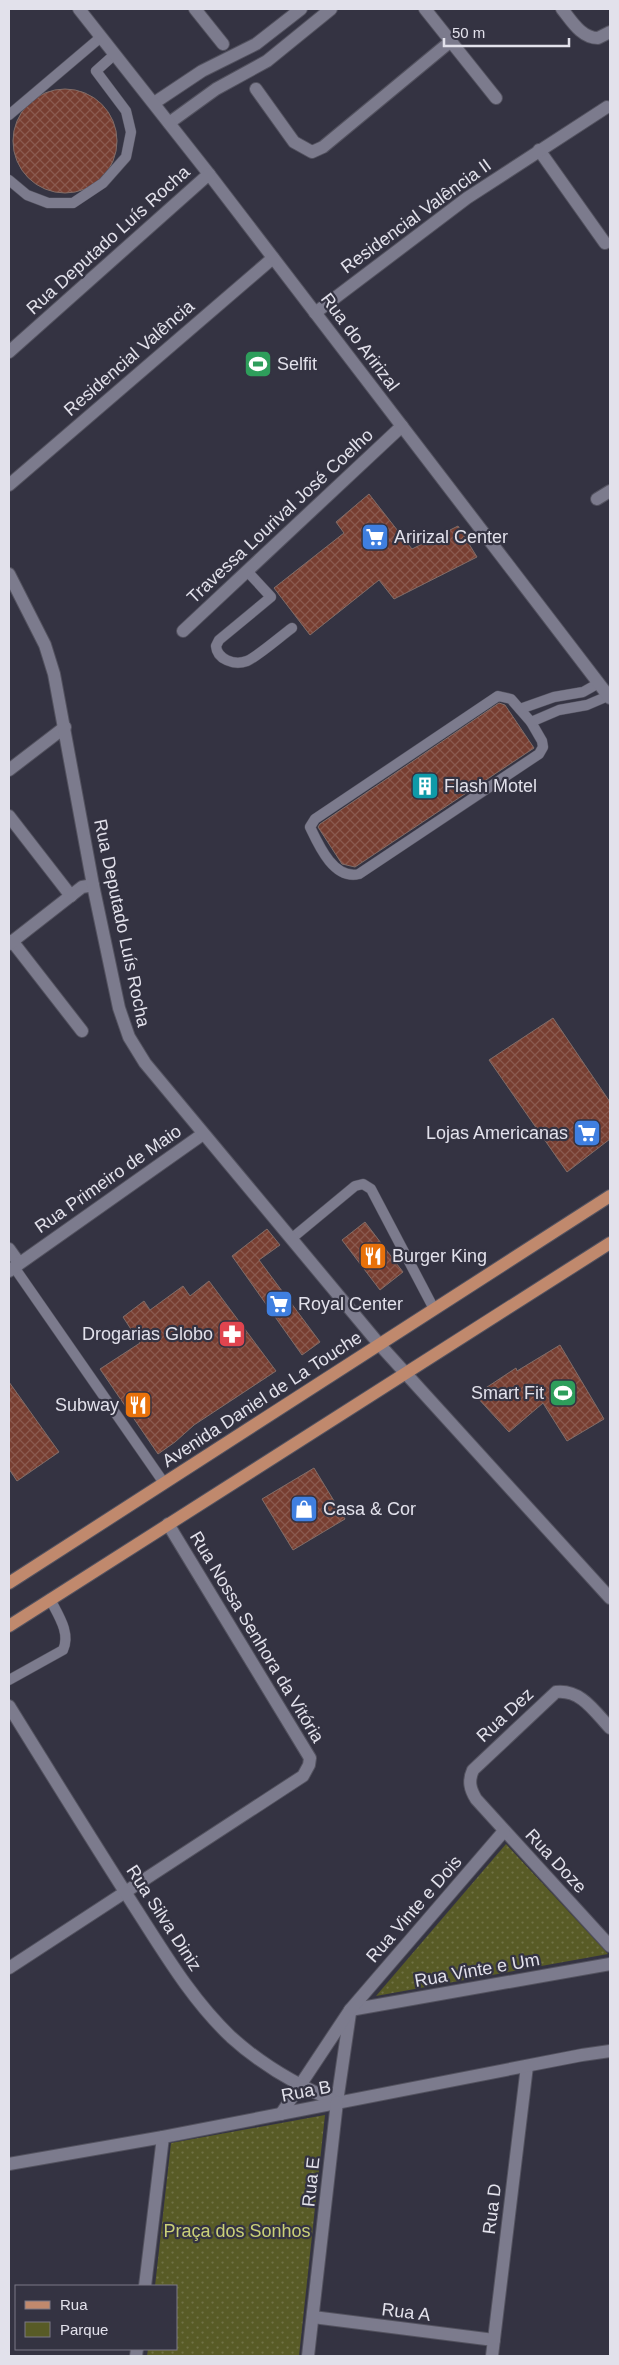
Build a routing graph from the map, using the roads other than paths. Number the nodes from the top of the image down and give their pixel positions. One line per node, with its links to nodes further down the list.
1 (79, 9): 8 (street, Rua do Aririzal)
2 (195, 9): 10 (street)
3 (301, 9): 14 (street)
4 (332, 9): 17 (street)
5 (425, 9): 9 (street)
6 (562, 9): 7 (street)
7 (610, 32)
8 (101, 37): 11 (street, Rua do Aririzal); 16 (lane)
9 (451, 41): 12 (street); 13 (street)
10 (223, 44)
11 (115, 54): 14 (street, Rua do Aririzal); 20 (lane)
12 (256, 89)
13 (496, 98)
14 (154, 103): 17 (street, Rua do Aririzal)
15 (607, 107): 18 (street, Residencial Valência II)
16 (9, 115)
17 (169, 123): 19 (street, Rua do Aririzal)
18 (539, 150): 21 (street); 23 (street, Residencial Valência II)
19 (209, 174): 22 (street, Rua do Aririzal); 24 (street, Rua Deputado Luís Rocha)
20 (9, 180)
21 (605, 243)
22 (273, 258): 23 (street, Rua do Aririzal); 26 (street, Residencial Valência)
23 (315, 313): 25 (street, Rua do Aririzal)
24 (9, 352)
25 (402, 426): 29 (street, Travessa Lourival José Coelho); 33 (street, Rua do Aririzal)
26 (9, 485)
27 (610, 491): 28 (street)
28 (597, 500)
29 (247, 571): 31 (lane); 32 (street, Travessa Lourival José Coelho)
30 (9, 574): 37 (street, Rua Deputado Luís Rocha)
31 (292, 628)
32 (183, 631)
33 (599, 683): 34 (street, Rua do Aririzal); 35 (lane)
34 (609, 697): 36 (lane)
35 (520, 709): 36 (lane); 36 (lane)
36 (531, 722)
37 (64, 726): 38 (street); 40 (street, Rua Deputado Luís Rocha)
38 (9, 770)
39 (9, 816): 41 (street)
40 (93, 885): 41 (street); 44 (street, Rua Deputado Luís Rocha)
41 (71, 896): 42 (street)
42 (10, 943): 43 (street)
43 (82, 1030)
44 (203, 1134): 46 (street, Rua Deputado Luís Rocha); 49 (street, Rua Primeiro de Maio)
45 (610, 1196): 50 (main road, Avenida Daniel de La Touche)
46 (291, 1239): 50 (lane); 51 (street, Rua Deputado Luís Rocha)
47 (610, 1243): 52 (main road)
48 (9, 1249): 49 (street)
49 (14, 1267): 53 (lane)
50 (434, 1309): 51 (main road, Avenida Daniel de La Touche)
51 (379, 1344): 52 (street, Rua Deputado Luís Rocha); 53 (main road, Avenida Daniel de La Touche)
52 (405, 1372): 54 (main road); 56 (street, Rua Deputado Luís Rocha)
53 (164, 1483): 55 (main road, Avenida Daniel de La Touche)
54 (168, 1524): 57 (main road); 64 (street, Rua Nossa Senhora da Vitória)
55 (9, 1583)
56 (610, 1598)
57 (50, 1599): 58 (main road); 59 (lane)
58 (9, 1626)
59 (9, 1680)
60 (9, 1706): 64 (street, Rua Silva Diniz)
61 (610, 1728): 62 (street, Rua Dez)
62 (476, 1799): 63 (street, Rua Doze)
63 (504, 1830): 65 (street, Rua Doze); 68 (street, Rua Vinte e Dois)
64 (125, 1891): 67 (street, Rua Nossa Senhora da Vitória); 71 (street, Rua Silva Diniz)
65 (610, 1946)
66 (610, 1964): 68 (street, Rua Vinte e Um)
67 (9, 1968)
68 (350, 2010): 71 (street, Rua Vinte e Dois); 72 (street)
69 (610, 2051): 70 (street, Rua B)
70 (527, 2066): 72 (street, Rua B); 78 (street, Rua D)
71 (298, 2085): 72 (street, Rua Silva Diniz); 73 (street, Rua Vinte e Dois)
72 (337, 2102): 73 (street, Rua B); 77 (street, Rua E)
73 (281, 2114): 74 (street, Rua B)
74 (163, 2137): 75 (street, Rua B); 76 (street)
75 (9, 2164)
76 (145, 2285)
77 (313, 2318): 78 (street, Rua A); 79 (street, Rua E)
78 (494, 2340): 80 (street, Rua D)
79 (308, 2356)
80 (492, 2356)

